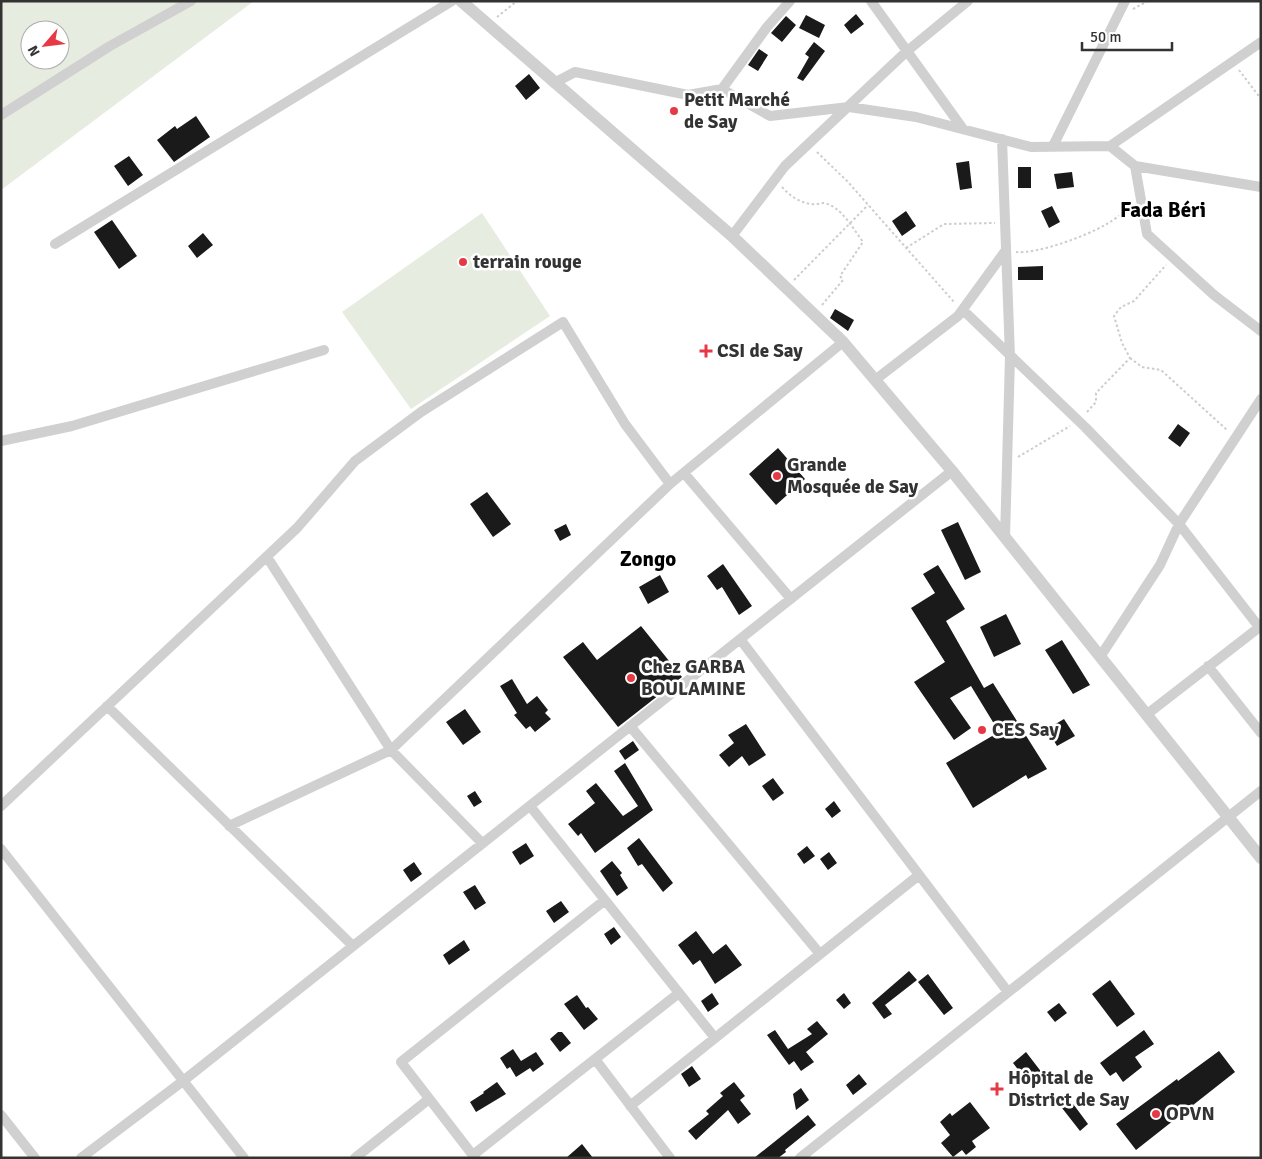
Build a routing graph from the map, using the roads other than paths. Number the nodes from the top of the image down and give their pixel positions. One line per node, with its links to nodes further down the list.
1 (190, 1): 13 (street)
2 (452, 1): 21 (street)
3 (461, 1): 10 (street)
4 (790, 1): 11 (street)
5 (872, 1): 9 (street)
6 (968, 1): 9 (street)
7 (1125, 1): 16 (street)
8 (1261, 42): 17 (street)
9 (906, 52): 12 (street); 14 (street)
10 (554, 83): 11 (street); 20 (street)
11 (722, 89): 12 (street)
12 (849, 107): 14 (street); 20 (street)
13 (1, 115)
14 (963, 129): 15 (street)
15 (1002, 139): 16 (street); 22 (street)
16 (1053, 146): 17 (street)
17 (1110, 146): 18 (street)
18 (1135, 166): 19 (street); 24 (street)
19 (1261, 186)
20 (732, 236): 25 (street)
21 (55, 244)
22 (1006, 250): 23 (street); 27 (street)
23 (963, 310): 27 (street); 28 (street)
24 (1261, 330)
25 (843, 342): 28 (street); 32 (street)
26 (324, 350): 30 (street)
27 (1010, 357): 34 (street); 35 (street)
28 (875, 380): 31 (street)
29 (1261, 400): 34 (street)
30 (1, 441)
31 (952, 471): 35 (street); 37 (street)
32 (684, 473): 33 (street); 37 (street)
33 (670, 484): 36 (street); 46 (street)
34 (1179, 524): 38 (street); 40 (street)
35 (1005, 538): 40 (street)
36 (267, 557): 42 (street); 46 (street)
37 (791, 599): 39 (street)
38 (1260, 627): 41 (street)
39 (740, 639): 44 (street); 55 (street)
40 (1100, 657): 43 (street)
41 (1208, 666): 43 (street); 45 (street)
42 (107, 706): 48 (street); 51 (street)
43 (1146, 715): 50 (street)
44 (630, 726): 49 (street); 58 (street)
45 (1261, 733)
46 (391, 750): 51 (street); 52 (street)
47 (1261, 791): 50 (street)
48 (1, 806)
49 (530, 806): 52 (street); 56 (street)
50 (1228, 817): 54 (street); 59 (street)
51 (229, 826): 57 (street)
52 (482, 843): 57 (street)
53 (1, 849): 63 (street)
54 (1261, 858)
55 (919, 875): 58 (street); 59 (street)
56 (605, 900): 60 (street); 64 (street)
57 (353, 946): 63 (street)
58 (820, 954): 61 (street)
59 (1008, 992): 73 (street)
60 (679, 993): 61 (street); 62 (street)
61 (715, 1038): 65 (street)
62 (595, 1059): 65 (street); 67 (street)
63 (184, 1081): 69 (street); 70 (street)
64 (429, 1099): 67 (street); 71 (street)
65 (630, 1106): 72 (street)
66 (1, 1115): 68 (street)
67 (474, 1156)
68 (35, 1158)
69 (82, 1158)
70 (244, 1158)
71 (355, 1158)
72 (670, 1158)
73 (800, 1158)

